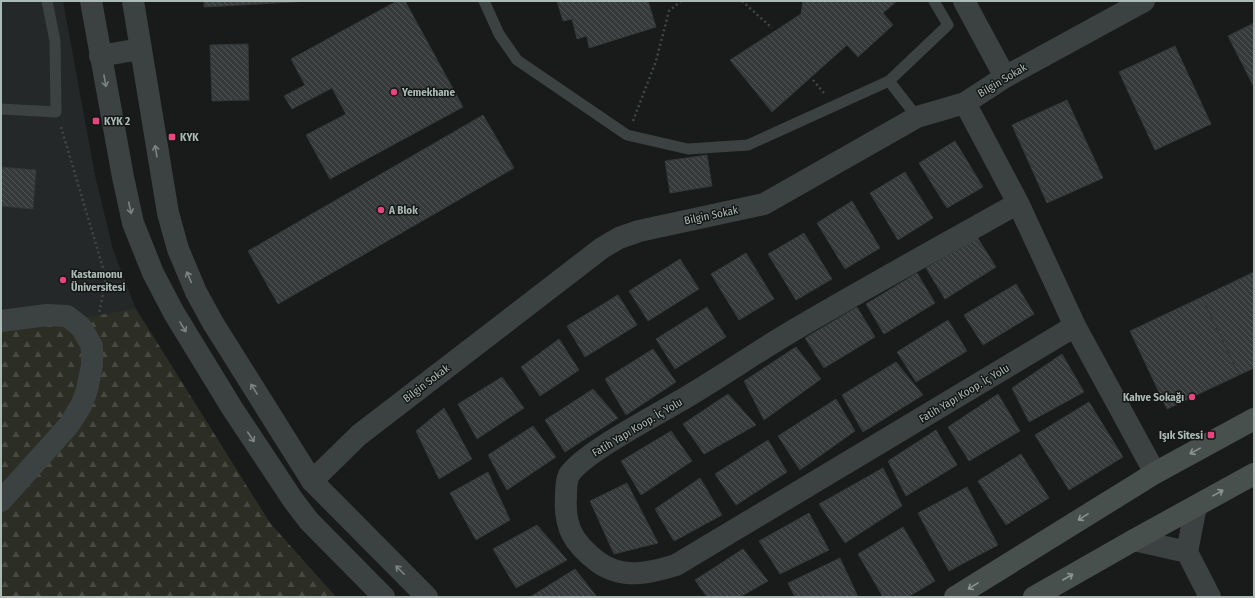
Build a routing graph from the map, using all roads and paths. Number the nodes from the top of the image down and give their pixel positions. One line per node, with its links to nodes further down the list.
1 (47, 1): 18 (lane)
2 (91, 1): 13 (street)
3 (133, 1): 12 (street)
4 (144, 1): 12 (lane)
5 (484, 1): 20 (lane)
6 (681, 1): 20 (path)
7 (742, 1): 11 (path)
8 (934, 1): 15 (lane)
9 (964, 1): 14 (street)
10 (1144, 1): 14 (street, Bilgin Sokak)
11 (772, 28)
12 (140, 49): 13 (street); 28 (street, one-way to 12)
13 (100, 56): 33 (street, one-way to 33)
14 (1005, 77): 16 (street, Bilgin Sokak)
15 (889, 81): 19 (lane); 20 (lane)
16 (965, 103): 19 (street, Bilgin Sokak); 21 (street)
17 (1, 109): 18 (lane)
18 (56, 112): 24 (path)
19 (917, 118): 28 (street, Bilgin Sokak)
20 (627, 136)
21 (1018, 203): 23 (street); 23 (street, Fatih Yapı Koop. İç Yolu)
22 (1, 321): 24 (street)
23 (1075, 326): 26 (street)
24 (92, 346): 29 (street)
25 (1254, 419): 26 (main road, one-way to 26)
26 (1155, 473): 35 (main road, one-way to 35)
27 (1254, 474): 30 (main road, one-way to 27)
28 (312, 481): 34 (street, one-way to 28)
29 (1, 501)
30 (1196, 506): 31 (main road); 32 (street)
31 (1134, 540): 32 (street); 36 (main road, one-way to 31)
32 (1187, 552): 37 (street)
33 (384, 597)
34 (427, 597)
35 (954, 597)
36 (1034, 597)
37 (1210, 597)

